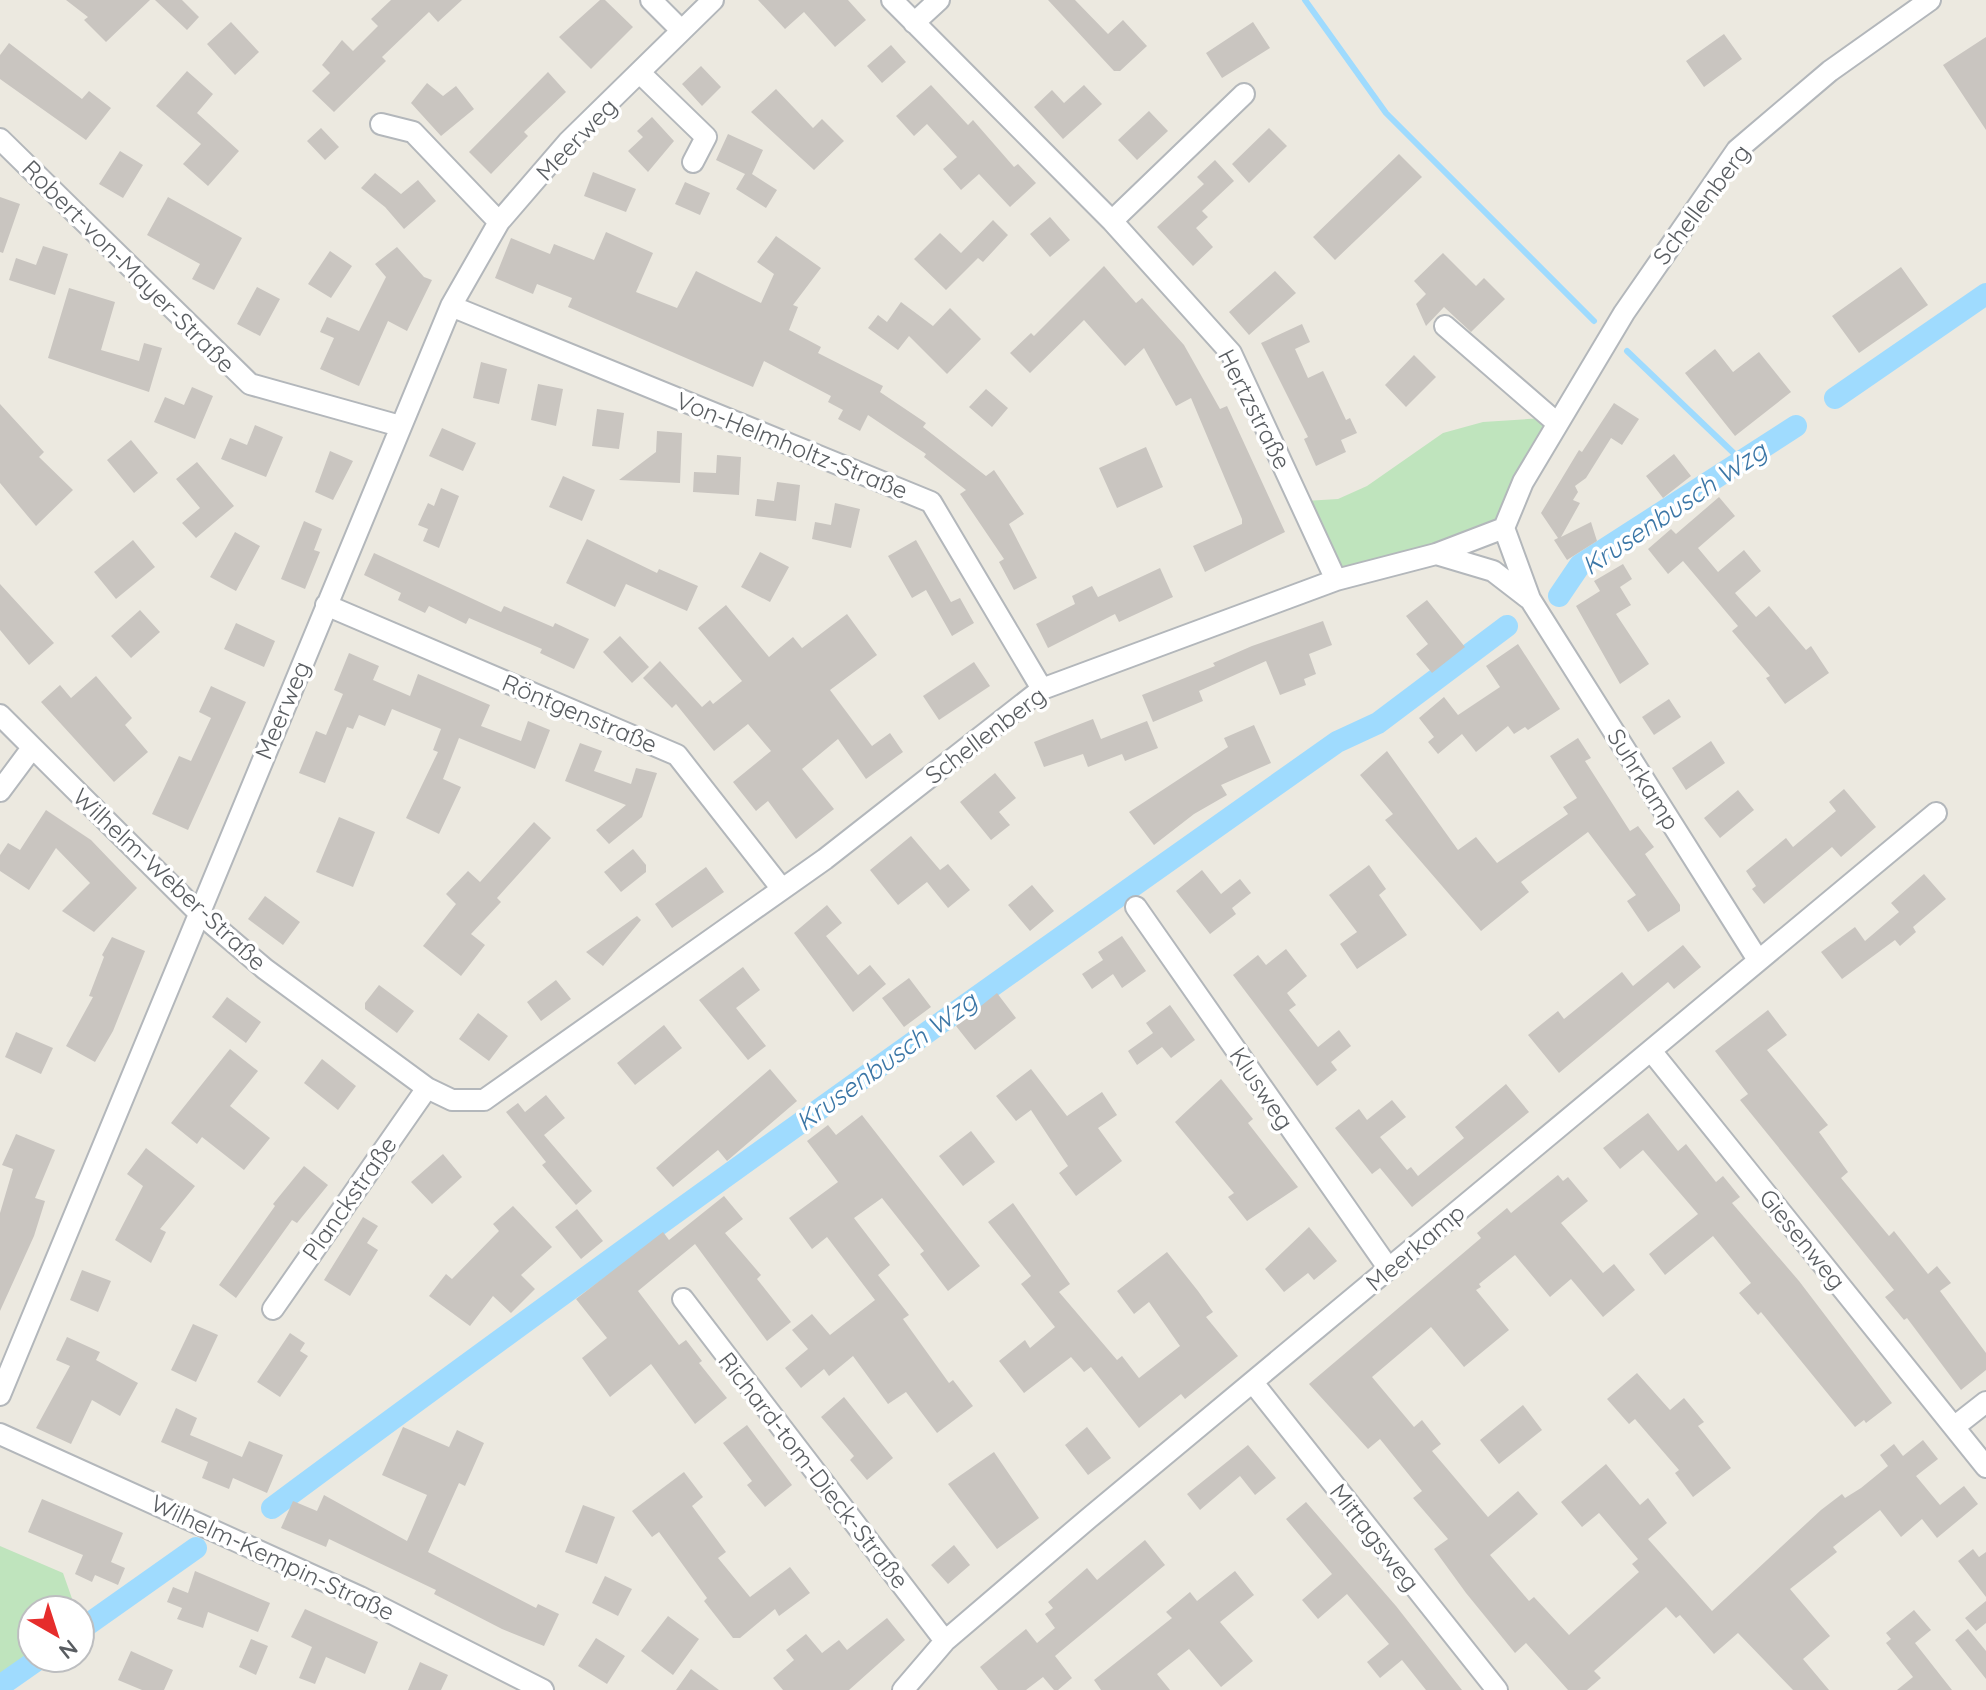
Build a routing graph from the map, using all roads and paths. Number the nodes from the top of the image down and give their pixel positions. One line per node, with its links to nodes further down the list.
1 (651, 0): 7 (street)
2 (713, 0): 7 (street, Meerweg)
3 (892, 0): 6 (street, Hertzstraße)
4 (939, 0): 6 (street)
5 (1930, 0): 17 (street, Schellenberg)
6 (914, 23): 13 (street, Hertzstraße)
7 (681, 30): 8 (street, Meerweg)
8 (640, 73): 12 (street); 14 (street, Meerweg)
9 (1244, 94): 13 (street)
10 (381, 124): 14 (street)
11 (0, 139): 18 (street, Robert-von-Mayer-Straße)
12 (693, 162)
13 (1112, 221): 21 (street, Hertzstraße)
14 (499, 222): 15 (street, Meerweg)
15 (451, 306): 18 (street, Meerweg); 24 (street, Von-Helmholtz-Straße)
16 (1445, 326): 17 (street)
17 (1557, 423): 19 (street, Schellenberg)
18 (400, 426): 23 (street, Meerweg)
19 (1504, 528): 20 (street, Schellenberg); 22 (street, Suhrkamp)
20 (1436, 554): 21 (street, Schellenberg); 22 (street, Suhrkamp)
21 (1336, 580): 24 (street, Schellenberg)
22 (1530, 599): 32 (street, Suhrkamp)
23 (326, 605): 29 (street, Röntgenstraße); 31 (street, Meerweg)
24 (1042, 689): 29 (street, Schellenberg)
25 (0, 715): 26 (street, Wilhelm-Weber-Straße)
26 (32, 748): 27 (street); 31 (street, Wilhelm-Weber-Straße)
27 (0, 791)
28 (1936, 813): 32 (street, Meerkamp)
29 (782, 889): 34 (street, Schellenberg)
30 (1136, 907): 35 (street, Klusweg)
31 (198, 912): 34 (street, Wilhelm-Weber-Straße); 39 (street, Meerweg)
32 (1758, 960): 33 (street, Meerkamp)
33 (1652, 1052): 35 (street, Meerkamp); 41 (street, Giesenweg)
34 (427, 1088): 37 (street, Planckstraße)
35 (1389, 1269): 38 (street, Meerkamp)
36 (683, 1299): 44 (street, Richard-tom-Dieck-Straße)
37 (273, 1309)
38 (1254, 1384): 44 (street, Meerkamp); 47 (street, Mittagsweg)
39 (0, 1395)
40 (1986, 1402): 41 (street)
41 (1954, 1427): 43 (street, Giesenweg)
42 (0, 1434): 45 (street, Wilhelm-Kempin-Straße)
43 (1986, 1467)
44 (945, 1641): 46 (street, Meerkamp)
45 (543, 1690)
46 (903, 1690)
47 (1497, 1690)

